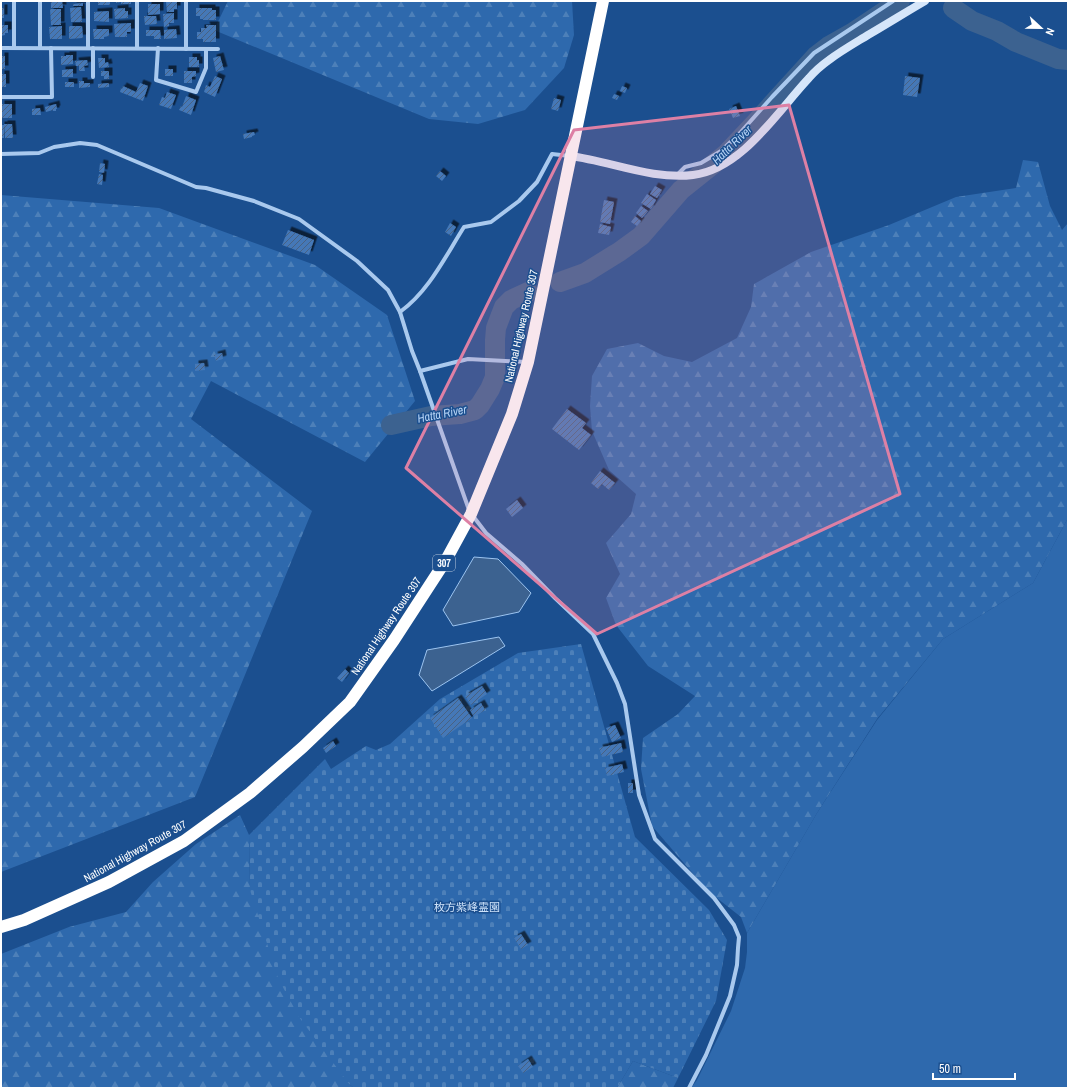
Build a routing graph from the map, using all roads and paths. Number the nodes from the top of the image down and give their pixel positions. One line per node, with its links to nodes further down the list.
1 (14, 1): 10 (street)
2 (40, 1): 11 (street)
3 (88, 1): 13 (street)
4 (137, 1): 15 (street)
5 (186, 1): 17 (street)
6 (603, 1): 23 (highway, National Highway Route 307 / 307)
7 (893, 1): 24 (street)
8 (925, 1): 24 (street)
9 (1, 48): 10 (street)
10 (14, 48): 11 (street)
11 (40, 48): 12 (street)
12 (50, 48): 13 (street); 21 (street)
13 (88, 48): 14 (street)
14 (93, 48): 15 (street); 20 (street)
15 (137, 48): 16 (street)
16 (158, 48): 17 (street); 18 (street)
17 (186, 49): 18 (street)
18 (206, 49): 19 (street)
19 (218, 49)
20 (93, 77)
21 (1, 97)
22 (1, 154): 25 (street)
23 (570, 156): 24 (street); 25 (street); 26 (highway, National Highway Route 307 / 307)
24 (676, 176)
25 (400, 312): 27 (street)
26 (528, 362): 27 (street); 28 (highway, National Highway Route 307 / 307)
27 (420, 371): 28 (street)
28 (471, 514): 29 (highway, National Highway Route 307 / 307); 30 (street)
29 (1, 927)
30 (688, 1088)

